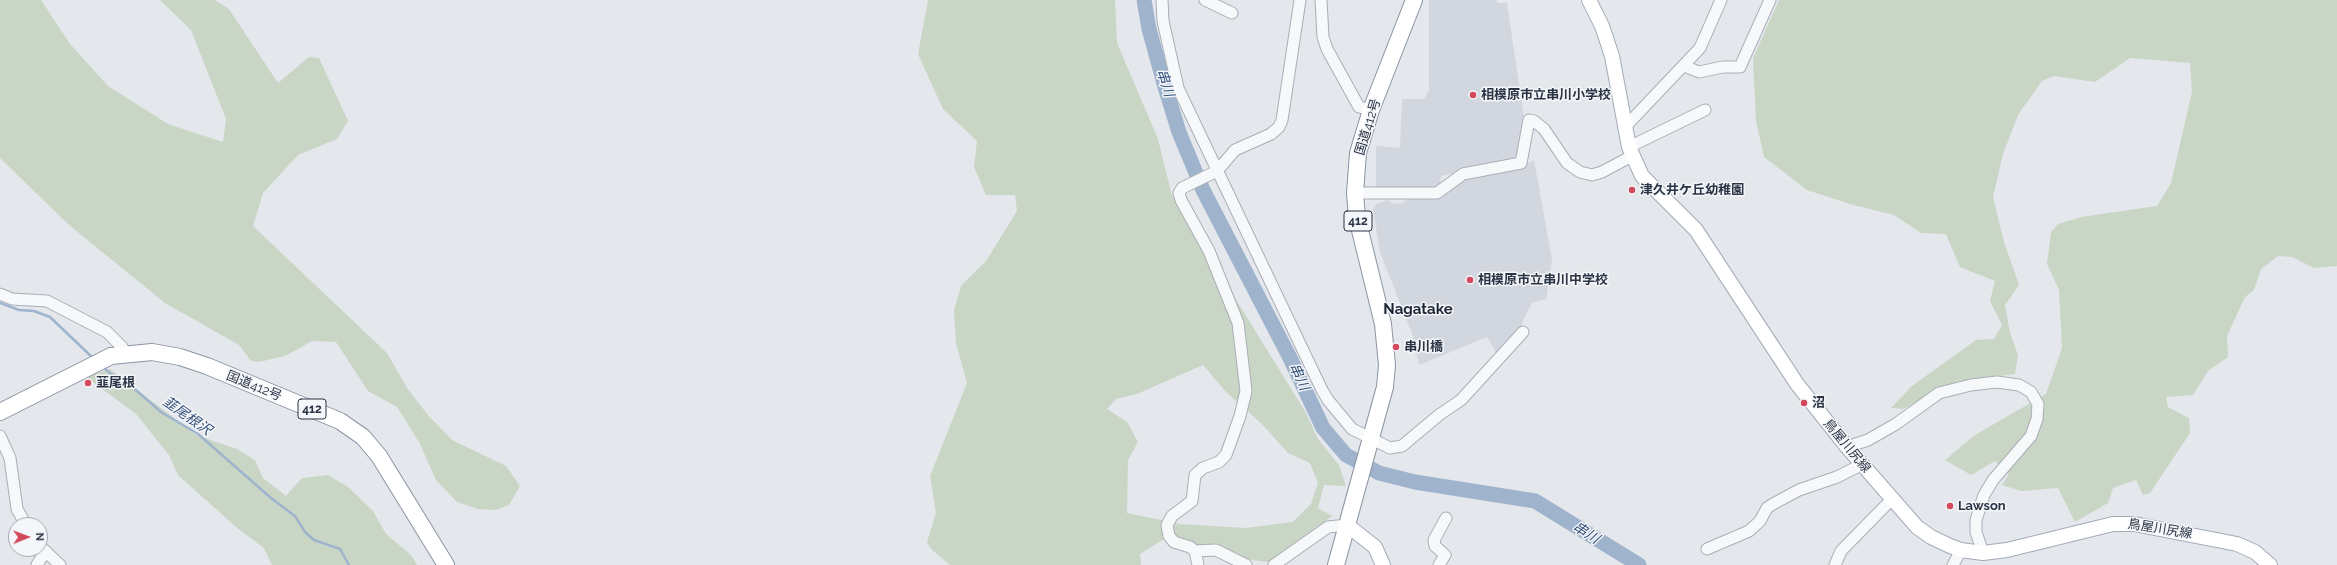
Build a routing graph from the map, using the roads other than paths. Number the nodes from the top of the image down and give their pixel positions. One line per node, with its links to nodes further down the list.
1 (1162, 0): 15 (street)
2 (1300, 0): 15 (street)
3 (1320, 0): 11 (street)
4 (1414, 0): 11 (highway, 国道412号 / 412)
5 (1589, 0): 13 (main road, 鳥屋川尻線)
6 (1721, 0): 10 (street)
7 (1770, 0): 10 (street)
8 (1210, 1): 9 (street)
9 (1232, 13)
10 (1684, 66): 13 (street)
11 (1371, 110): 16 (highway, 国道412号 / 412)
12 (1705, 110): 14 (street)
13 (1625, 127): 14 (main road, 鳥屋川尻線)
14 (1631, 151): 16 (street); 23 (main road, 鳥屋川尻線)
15 (1215, 171): 22 (street); 31 (street)
16 (1355, 193): 22 (highway, 国道412号 / 412)
17 (0, 294): 19 (street)
18 (1522, 332): 22 (street)
19 (118, 354): 20 (highway, 国道412号 / 412); 35 (highway, 国道412号 / 412)
20 (0, 412)
21 (0, 436): 26 (street)
22 (1368, 442): 28 (highway, 412)
23 (1847, 447): 24 (main road, 鳥屋川尻線); 32 (street)
24 (1862, 464): 25 (main road, 鳥屋川尻線); 29 (street)
25 (1892, 499): 30 (main road, 鳥屋川尻線); 42 (street)
26 (22, 517)
27 (1446, 518): 41 (street)
28 (1347, 525): 38 (street); 39 (highway, 412); 40 (main road)
29 (1707, 549)
30 (1961, 550): 32 (main road, 鳥屋川尻線); 43 (street)
31 (1195, 551): 36 (street); 37 (street)
32 (1983, 553): 44 (main road, 鳥屋川尻線)
33 (48, 554): 34 (street)
34 (60, 565)
35 (446, 565)
36 (1198, 565)
37 (1246, 565)
38 (1274, 565)
39 (1336, 565)
40 (1383, 565)
41 (1439, 565)
42 (1835, 565)
43 (1953, 565)
44 (2270, 565)

